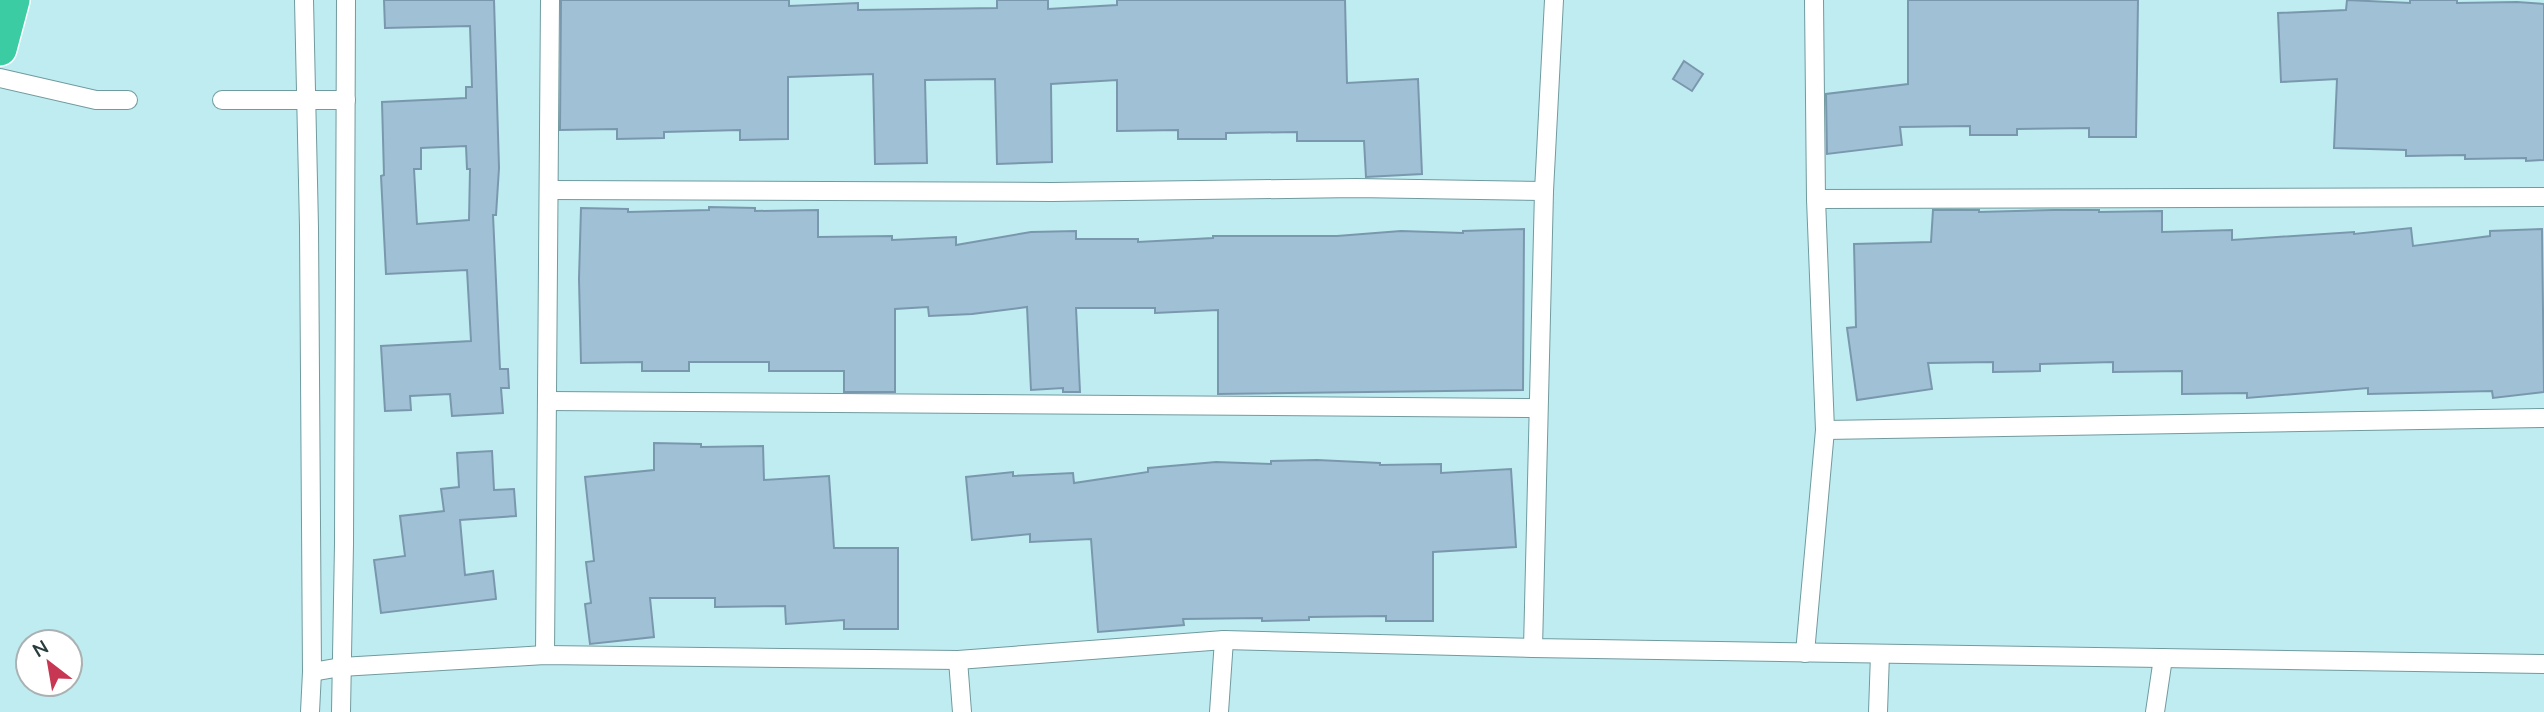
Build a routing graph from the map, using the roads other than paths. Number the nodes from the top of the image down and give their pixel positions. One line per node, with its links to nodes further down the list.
1 (13, 0): 7 (highway)
2 (304, 0): 9 (street)
3 (346, 0): 12 (street)
4 (550, 0): 13 (street)
5 (1554, 0): 14 (street)
6 (1814, 0): 16 (street)
7 (0, 49)
8 (0, 78): 10 (street)
9 (306, 99): 11 (street); 12 (street); 30 (street)
10 (128, 100)
11 (222, 100)
12 (346, 100): 29 (street)
13 (551, 190): 14 (street); 17 (street)
14 (1544, 191): 18 (street)
15 (2544, 197): 16 (street)
16 (1816, 199): 20 (street)
17 (548, 401): 18 (street); 25 (street)
18 (1537, 408): 22 (street)
19 (2544, 418): 20 (street)
20 (1825, 430): 23 (street)
21 (1224, 639): 22 (street); 27 (street); 34 (street)
22 (1532, 648): 23 (street)
23 (1805, 653): 24 (street)
24 (1880, 654): 26 (street); 35 (street)
25 (545, 655): 27 (street); 29 (street)
26 (2163, 659): 28 (street); 36 (street)
27 (958, 660): 33 (street)
28 (2544, 664)
29 (341, 667): 30 (street); 32 (street)
30 (312, 672): 31 (street)
31 (310, 712)
32 (341, 712)
33 (962, 712)
34 (1219, 712)
35 (1878, 712)
36 (2155, 712)

